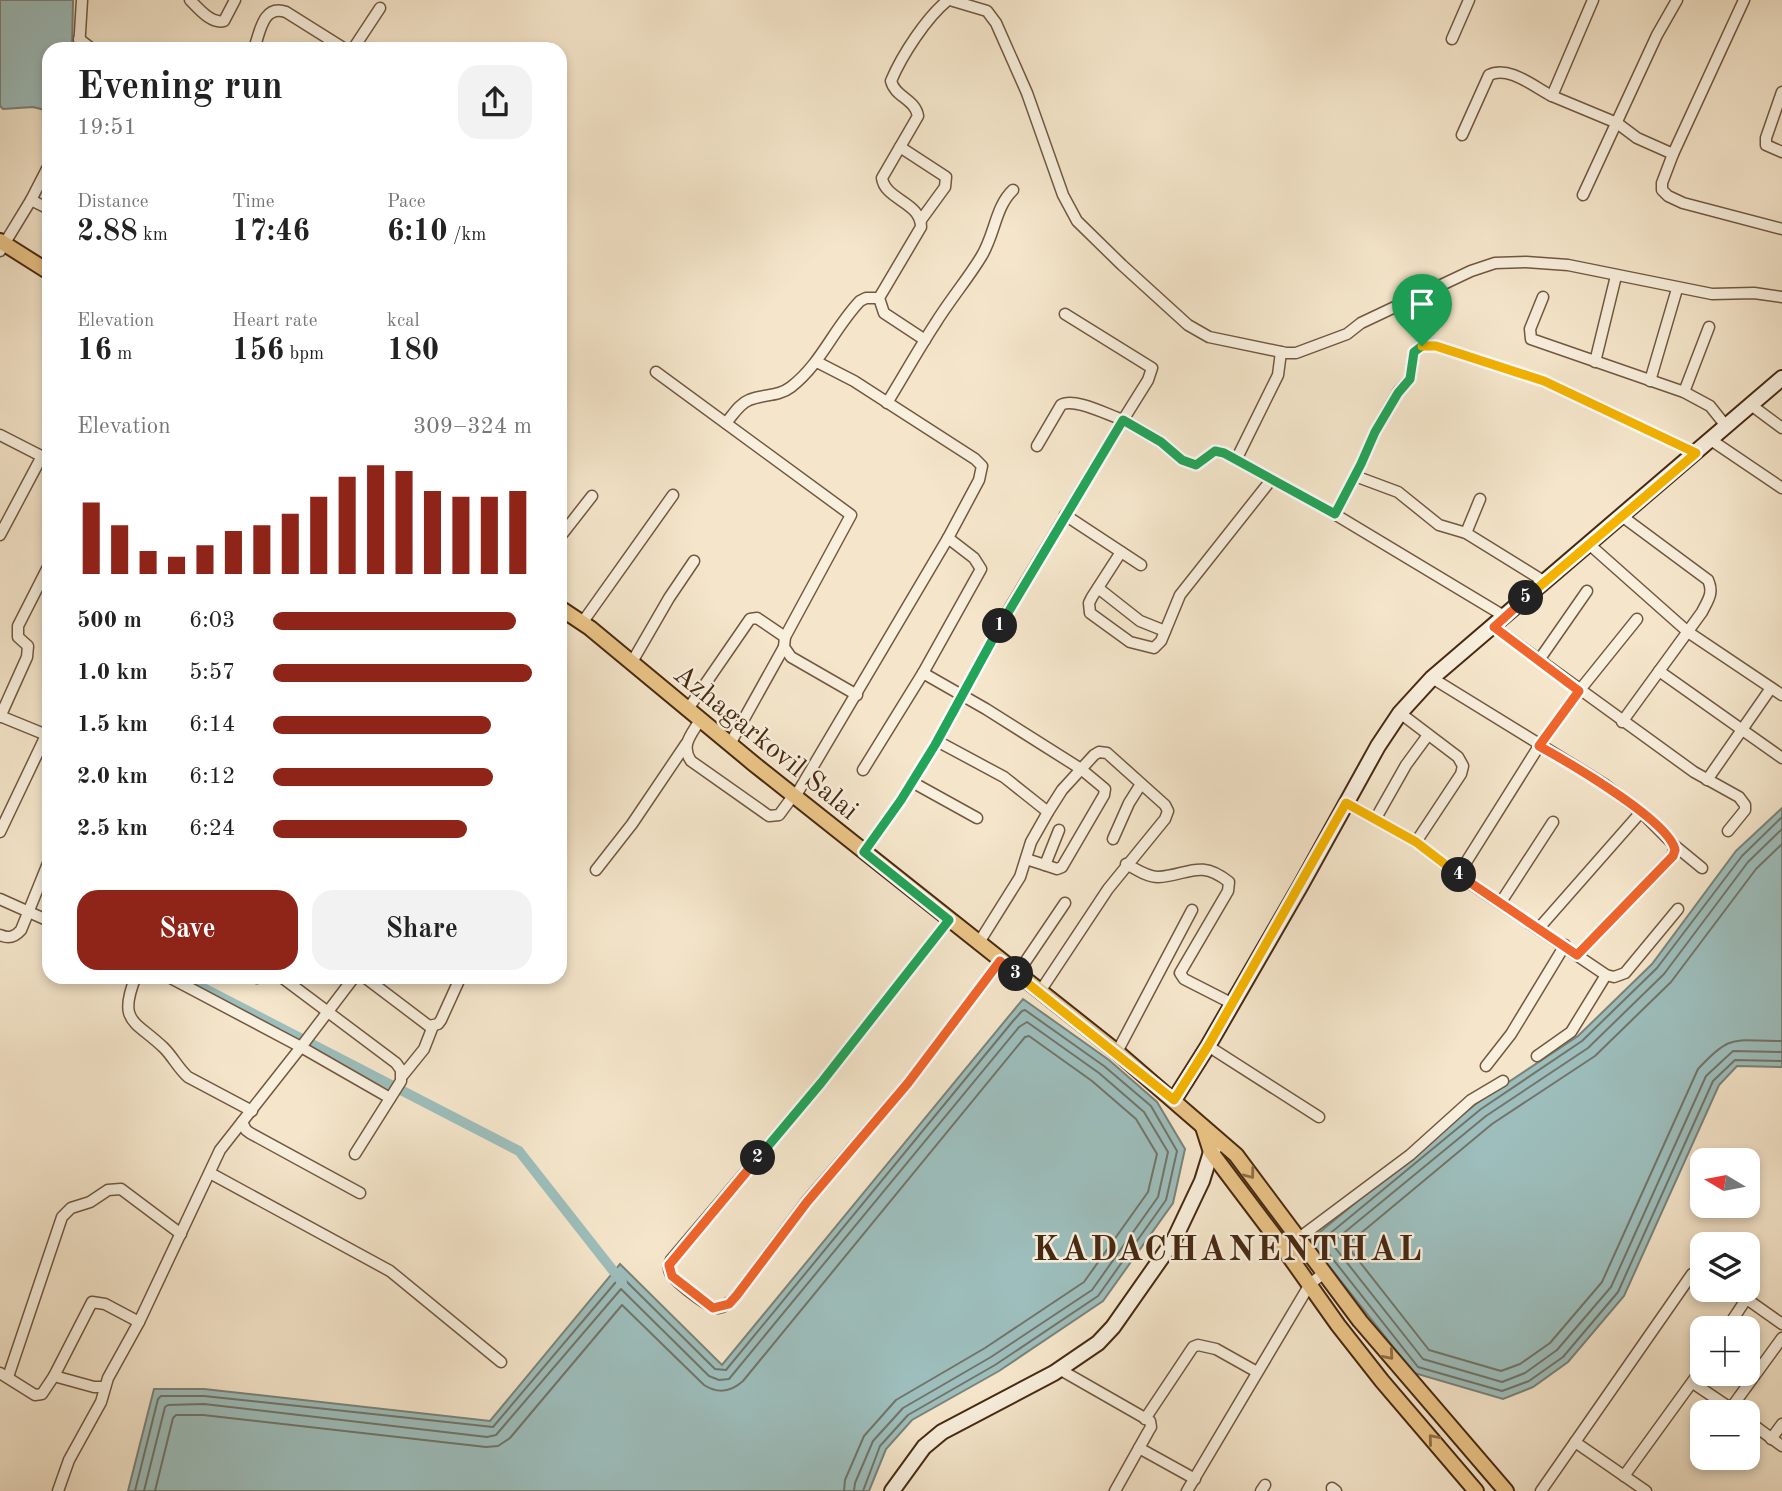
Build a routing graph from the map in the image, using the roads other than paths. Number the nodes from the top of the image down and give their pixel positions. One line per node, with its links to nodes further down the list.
1 (82, 0): 11 (street)
2 (190, 0): 3 (street)
3 (235, 0)
4 (949, 0): 19 (street); 39 (street)
5 (1469, 0): 10 (street)
6 (1593, 0): 16 (street)
7 (1677, 0): 17 (street)
8 (1744, 0): 21 (street)
9 (380, 8): 14 (street)
10 (1452, 39)
11 (79, 42)
12 (257, 42): 13 (street)
13 (333, 42)
14 (358, 42)
15 (1782, 92): 20 (street)
16 (1552, 96): 17 (street); 18 (street)
17 (1617, 123): 21 (street); 24 (street)
18 (1462, 135)
19 (900, 147): 27 (street); 27 (street)
20 (1782, 152)
21 (1673, 154): 28 (street)
22 (42, 179): 25 (street)
23 (1013, 190): 38 (street)
24 (1583, 195)
25 (32, 200): 26 (street); 29 (street)
26 (42, 205)
27 (921, 220): 35 (street)
28 (1782, 229)
29 (1, 245): 30 (main road)
30 (42, 268)
31 (1616, 276): 32 (street); 39 (street); 41 (street)
32 (1676, 289): 34 (street); 44 (street)
33 (1543, 297): 41 (street)
34 (1782, 297)
35 (879, 298): 38 (street); 40 (street)
36 (1065, 314): 48 (street)
37 (1709, 327): 45 (street)
38 (926, 340): 46 (street)
39 (1281, 352): 57 (street)
40 (817, 362): 46 (street); 49 (street)
41 (1595, 362): 44 (street)
42 (656, 372): 49 (street)
43 (1782, 378): 47 (main road)
44 (1650, 381): 45 (street)
45 (1684, 392): 50 (street)
46 (887, 403): 71 (street)
47 (1751, 405): 50 (main road); 51 (street)
48 (1123, 420): 54 (street); 57 (street); 66 (street)
49 (726, 423): 86 (street)
50 (1726, 426): 53 (main road)
51 (1782, 428)
52 (0, 435): 56 (street)
53 (1711, 440): 55 (main road); 61 (street)
54 (1037, 446)
55 (1696, 453): 59 (street); 67 (main road)
56 (42, 456)
57 (1236, 460): 60 (street)
58 (42, 463): 70 (street)
59 (1355, 476): 65 (street); 69 (street)
60 (1271, 480): 65 (street); 84 (street)
61 (1782, 488)
62 (673, 495): 83 (street)
63 (592, 496): 68 (street)
64 (1480, 499): 69 (street)
65 (1335, 514): 82 (street)
66 (1065, 515): 73 (street); 96 (street)
67 (1623, 517): 72 (main road); 85 (street)
68 (567, 528)
69 (1466, 533): 77 (street)
70 (0, 535)
71 (948, 538): 90 (street); 94 (street)
72 (1590, 545): 77 (main road); 85 (street)
73 (1121, 552): 75 (street); 78 (street)
74 (694, 561): 88 (street)
75 (1141, 565)
76 (42, 579): 99 (street)
77 (1545, 582): 82 (main road)
78 (1098, 588): 84 (street); 84 (street)
79 (1587, 591): 87 (street)
80 (567, 612): 83 (main road, Azhagarkovil Salai)
81 (1637, 619): 93 (street)
82 (1499, 621): 87 (street); 91 (main road)
83 (582, 622): 88 (main road, Azhagarkovil Salai)
84 (1165, 631)
85 (1688, 632): 89 (street); 92 (street)
86 (784, 642): 94 (street); 97 (street); 107 (street)
87 (1539, 660): 93 (street)
88 (632, 662): 97 (main road, Azhagarkovil Salai)
89 (1659, 671): 101 (street); 102 (street)
90 (923, 673): 96 (street); 112 (street)
91 (1432, 678): 98 (main road); 109 (street)
92 (1772, 688): 95 (street); 102 (street)
93 (1579, 691): 101 (street); 109 (street)
94 (857, 695): 116 (street)
95 (1782, 695)
96 (961, 696): 105 (street); 111 (street)
97 (688, 709): 100 (main road, Azhagarkovil Salai)
98 (1399, 713): 104 (street); 117 (main road)
99 (0, 716): 103 (street)
100 (700, 720): 106 (street); 107 (main road, Azhagarkovil Salai)
101 (1622, 722): 113 (street)
102 (1742, 730): 110 (street); 113 (street)
103 (42, 731)
104 (1428, 734): 121 (street); 127 (street)
105 (937, 741): 114 (street); 118 (street)
106 (686, 744): 116 (street); 134 (street)
107 (730, 744): 116 (main road, Azhagarkovil Salai)
108 (42, 745): 125 (street)
109 (1539, 746): 119 (street); 135 (street)
110 (1782, 758)
111 (1081, 769): 115 (street); 118 (street); 131 (street)
112 (863, 770)
113 (1707, 780): 124 (street)
114 (912, 782): 120 (street); 129 (street)
115 (1141, 784): 126 (street); 132 (street)
116 (794, 797): 129 (main road, Azhagarkovil Salai)
117 (1346, 803): 121 (street); 160 (main road)
118 (1048, 812): 130 (street)
119 (1641, 812): 128 (street); 145 (street)
120 (977, 818)
121 (1376, 818): 127 (street)
122 (1553, 822): 138 (street)
123 (1059, 830): 131 (street)
124 (1728, 831)
125 (0, 832)
126 (1113, 839)
127 (1416, 842): 135 (street)
128 (1674, 845): 133 (street); 149 (street)
129 (864, 852): 144 (main road, Azhagarkovil Salai)
130 (1026, 859): 131 (street); 147 (street)
131 (1045, 864)
132 (1126, 864): 159 (street); 160 (street)
133 (1702, 868)
134 (596, 870)
135 (1458, 875): 138 (street)
136 (42, 878): 140 (street)
137 (0, 899): 140 (street)
138 (1502, 902): 145 (street)
139 (1065, 903): 151 (street)
140 (30, 908): 143 (street); 146 (street)
141 (1678, 909): 152 (street)
142 (1192, 911): 165 (street)
143 (42, 916)
144 (949, 920): 147 (main road, Azhagarkovil Salai); 150 (street)
145 (1539, 928): 148 (street)
146 (0, 935)
147 (978, 944): 150 (main road, Azhagarkovil Salai)
148 (1565, 945): 149 (street); 167 (street)
149 (1577, 955): 152 (street)
150 (1000, 961): 151 (main road, Azhagarkovil Salai)
151 (1017, 974): 159 (main road, Azhagarkovil Salai)
152 (1606, 975): 166 (street)
153 (133, 984): 172 (street)
154 (184, 984): 163 (street)
155 (291, 984): 161 (street)
156 (349, 984): 161 (street)
157 (374, 984): 162 (street)
158 (455, 984): 162 (street)
159 (1039, 993): 165 (main road, Azhagarkovil Salai)
160 (1233, 1003): 164 (main road)
161 (328, 1012): 163 (street); 168 (street)
162 (433, 1026): 168 (street)
163 (304, 1042): 170 (street); 172 (street)
164 (1208, 1046): 171 (main road); 173 (street)
165 (1117, 1052): 171 (main road, Azhagarkovil Salai)
166 (1537, 1056)
167 (1486, 1066)
168 (402, 1078): 170 (street)
169 (1503, 1081): 180 (street)
170 (392, 1095): 176 (street)
171 (1174, 1100): 175 (main road, Azhagarkovil Salai)
172 (252, 1111): 174 (street)
173 (1319, 1117)
174 (243, 1122): 177 (street); 178 (street)
175 (1215, 1147): 180 (main road, Azhagarkovil Salai, one-way to 180); 183 (main road, Azhagarkovil Salai); 189 (main road)
176 (355, 1154)
177 (210, 1173): 179 (street); 188 (street)
178 (360, 1194)
179 (181, 1234): 185 (street); 191 (street)
180 (1299, 1238): 181 (main road, Azhagarkovil Salai)
181 (1324, 1273): 183 (street); 212 (main road, Azhagarkovil Salai, one-way to 212)
182 (1690, 1277): 202 (street)
183 (1310, 1284): 190 (street); 211 (main road, Azhagarkovil Salai, one-way to 183)
184 (1752, 1302): 186 (street)
185 (139, 1322): 192 (street); 195 (street)
186 (1782, 1324)
187 (1782, 1338): 197 (street)
188 (501, 1362)
189 (1059, 1369): 198 (street); 208 (main road)
190 (1257, 1372): 198 (street); 206 (street)
191 (4, 1375): 192 (street)
192 (54, 1376): 195 (street)
193 (1691, 1386): 205 (street)
194 (1698, 1386): 196 (street)
195 (105, 1387): 207 (street)
196 (1719, 1400)
197 (1741, 1400)
198 (1145, 1419): 204 (street)
199 (1782, 1424): 201 (street)
200 (1760, 1430): 201 (street)
201 (1771, 1438): 203 (street)
202 (1575, 1442): 205 (street); 213 (street)
203 (1782, 1446)
204 (1139, 1448): 206 (street); 209 (street)
205 (1624, 1476): 214 (street)
206 (1195, 1479): 210 (street)
207 (58, 1491)
208 (892, 1491)
209 (1115, 1491)
210 (1186, 1491)
211 (1476, 1491)
212 (1506, 1491)
213 (1541, 1491)
214 (1646, 1491)

